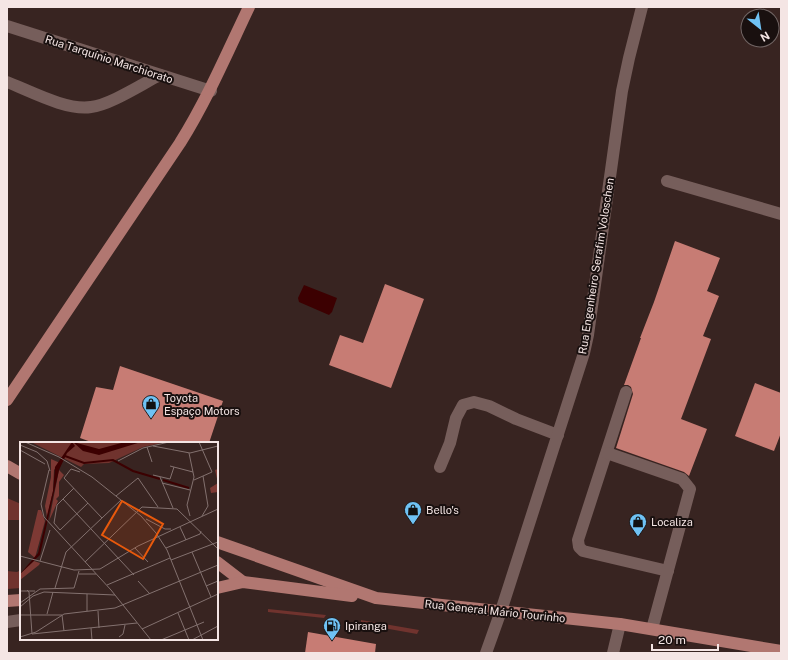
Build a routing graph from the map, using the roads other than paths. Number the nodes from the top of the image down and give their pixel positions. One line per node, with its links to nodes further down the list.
1 (248, 7): 6 (main road)
2 (642, 7): 11 (street, Rua Engenheiro Serafim Voloschen)
3 (7, 26): 4 (street, Rua Tarquínio Marchiorato)
4 (160, 75): 5 (street); 6 (street, Rua Tarquínio Marchiorato)
5 (7, 82)
6 (210, 91): 10 (main road)
7 (667, 181): 8 (street)
8 (781, 214)
9 (626, 392): 12 (street)
10 (7, 400)
11 (558, 435): 14 (street); 24 (street, Rua Engenheiro Serafim Voloschen)
12 (607, 453): 18 (street); 18 (street)
13 (7, 466): 15 (main road)
14 (440, 467)
15 (20, 473)
16 (218, 542): 21 (main road, Rua General Mário Tourinho)
17 (218, 563): 19 (main road)
18 (668, 571): 28 (street)
19 (242, 582): 20 (main road); 21 (main road)
20 (218, 588)
21 (376, 598): 24 (main road, Rua General Mário Tourinho)
22 (20, 600): 23 (main road)
23 (7, 601)
24 (501, 611): 27 (main road, Rua General Mário Tourinho); 30 (street, Rua Engenheiro Serafim Voloschen)
25 (20, 620): 26 (street)
26 (7, 622)
27 (620, 624): 28 (main road, Rua General Mário Tourinho); 31 (street)
28 (652, 629): 29 (main road, Rua General Mário Tourinho)
29 (781, 651)
30 (486, 653)
31 (613, 653)

